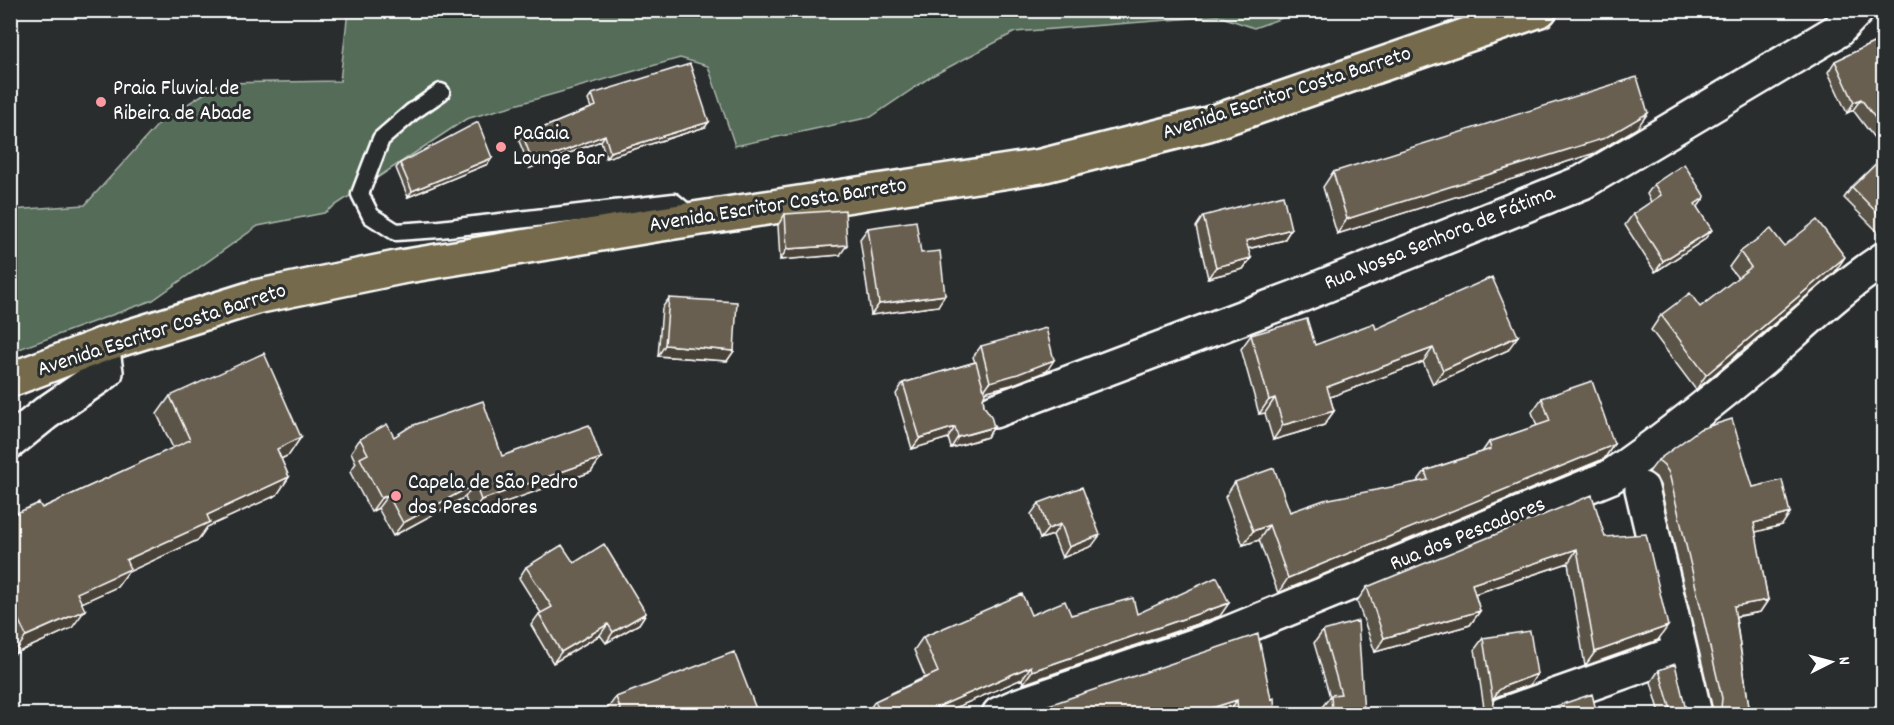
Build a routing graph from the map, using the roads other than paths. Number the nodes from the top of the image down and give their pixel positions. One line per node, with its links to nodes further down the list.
1 (1540, 10): 4 (main road, Avenida Escritor Costa Barreto)
2 (1857, 10): 8 (street, Rua Nossa Senhora de Fátima)
3 (441, 92): 4 (lane)
4 (693, 219): 6 (main road, Avenida Escritor Costa Barreto)
5 (1884, 259): 12 (street, Rua dos Pescadores)
6 (102, 345): 7 (main road, Avenida Escritor Costa Barreto); 9 (street)
7 (10, 380)
8 (994, 411)
9 (10, 442)
10 (1642, 489): 11 (street)
11 (1680, 652): 13 (street); 14 (street)
12 (1012, 712)
13 (1504, 714)
14 (1695, 714)

